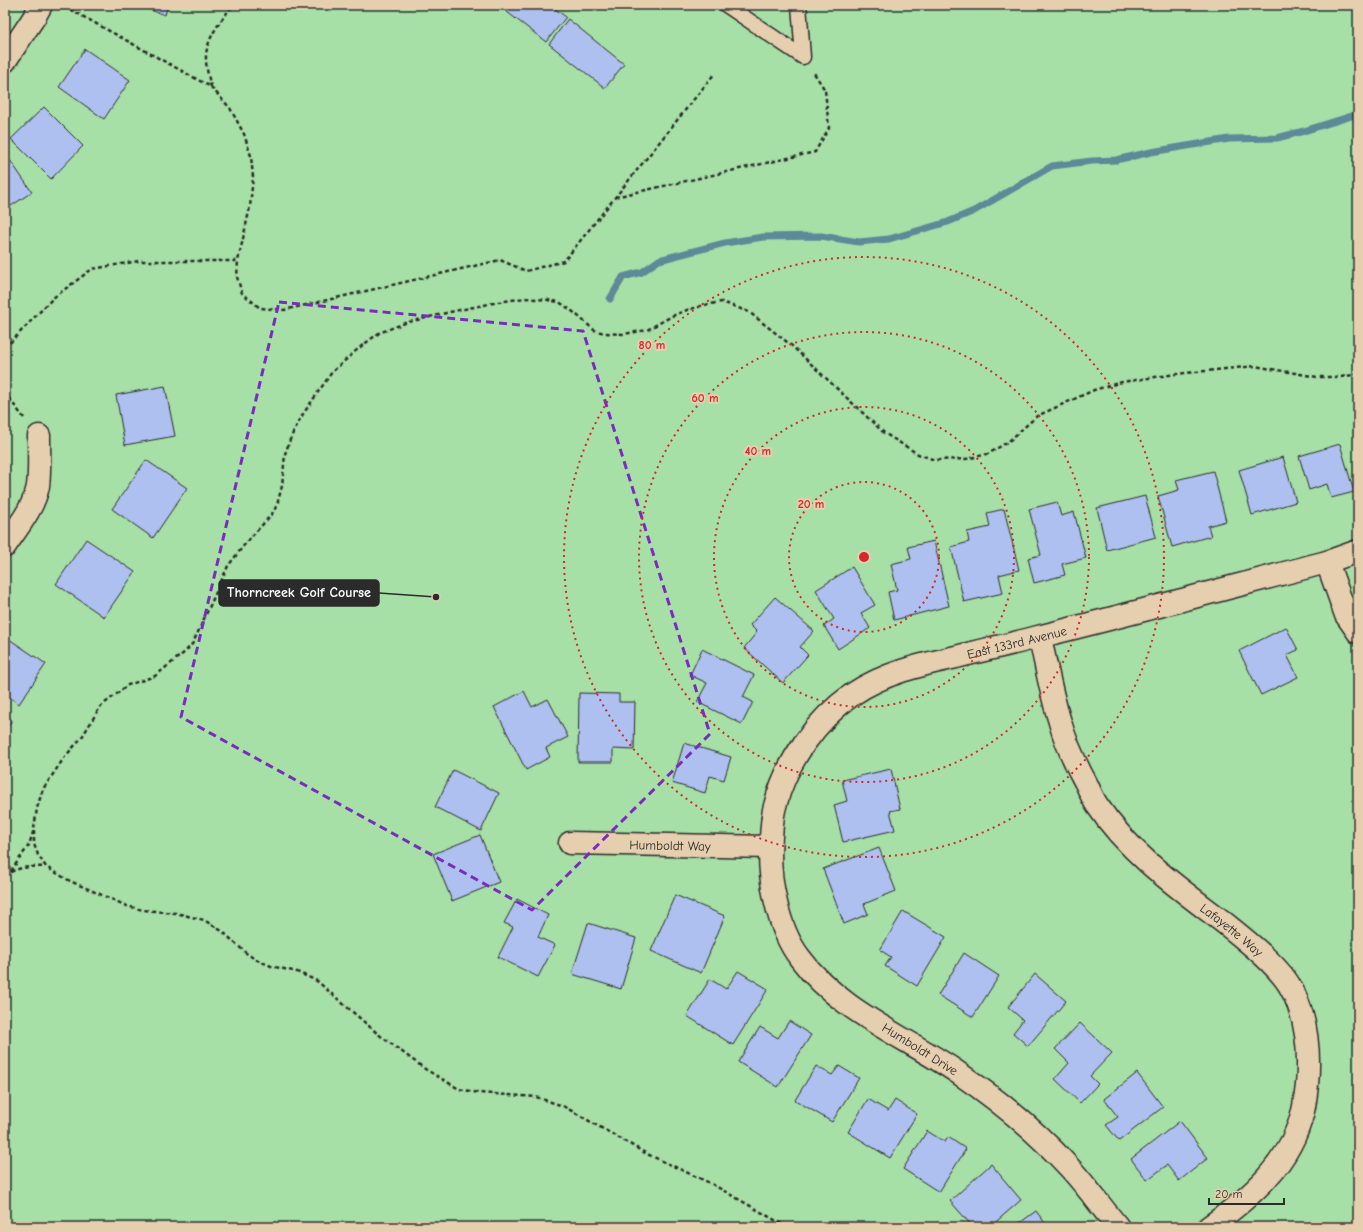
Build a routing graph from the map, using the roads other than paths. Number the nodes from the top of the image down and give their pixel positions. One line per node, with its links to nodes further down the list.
1 (41, 5): 4 (street)
2 (726, 5): 3 (lane)
3 (799, 5)
4 (5, 60)
5 (39, 436): 6 (street)
6 (5, 546)
7 (1358, 551): 8 (street, East 133rd Avenue)
8 (1327, 562): 9 (street); 10 (street, East 133rd Avenue)
9 (1358, 632)
10 (1040, 637): 12 (street, East 133rd Avenue); 14 (street, Lafayette Way)
11 (570, 843): 12 (street, Humboldt Way)
12 (770, 847): 13 (street, Humboldt Drive)
13 (1118, 1227)
14 (1209, 1227)

